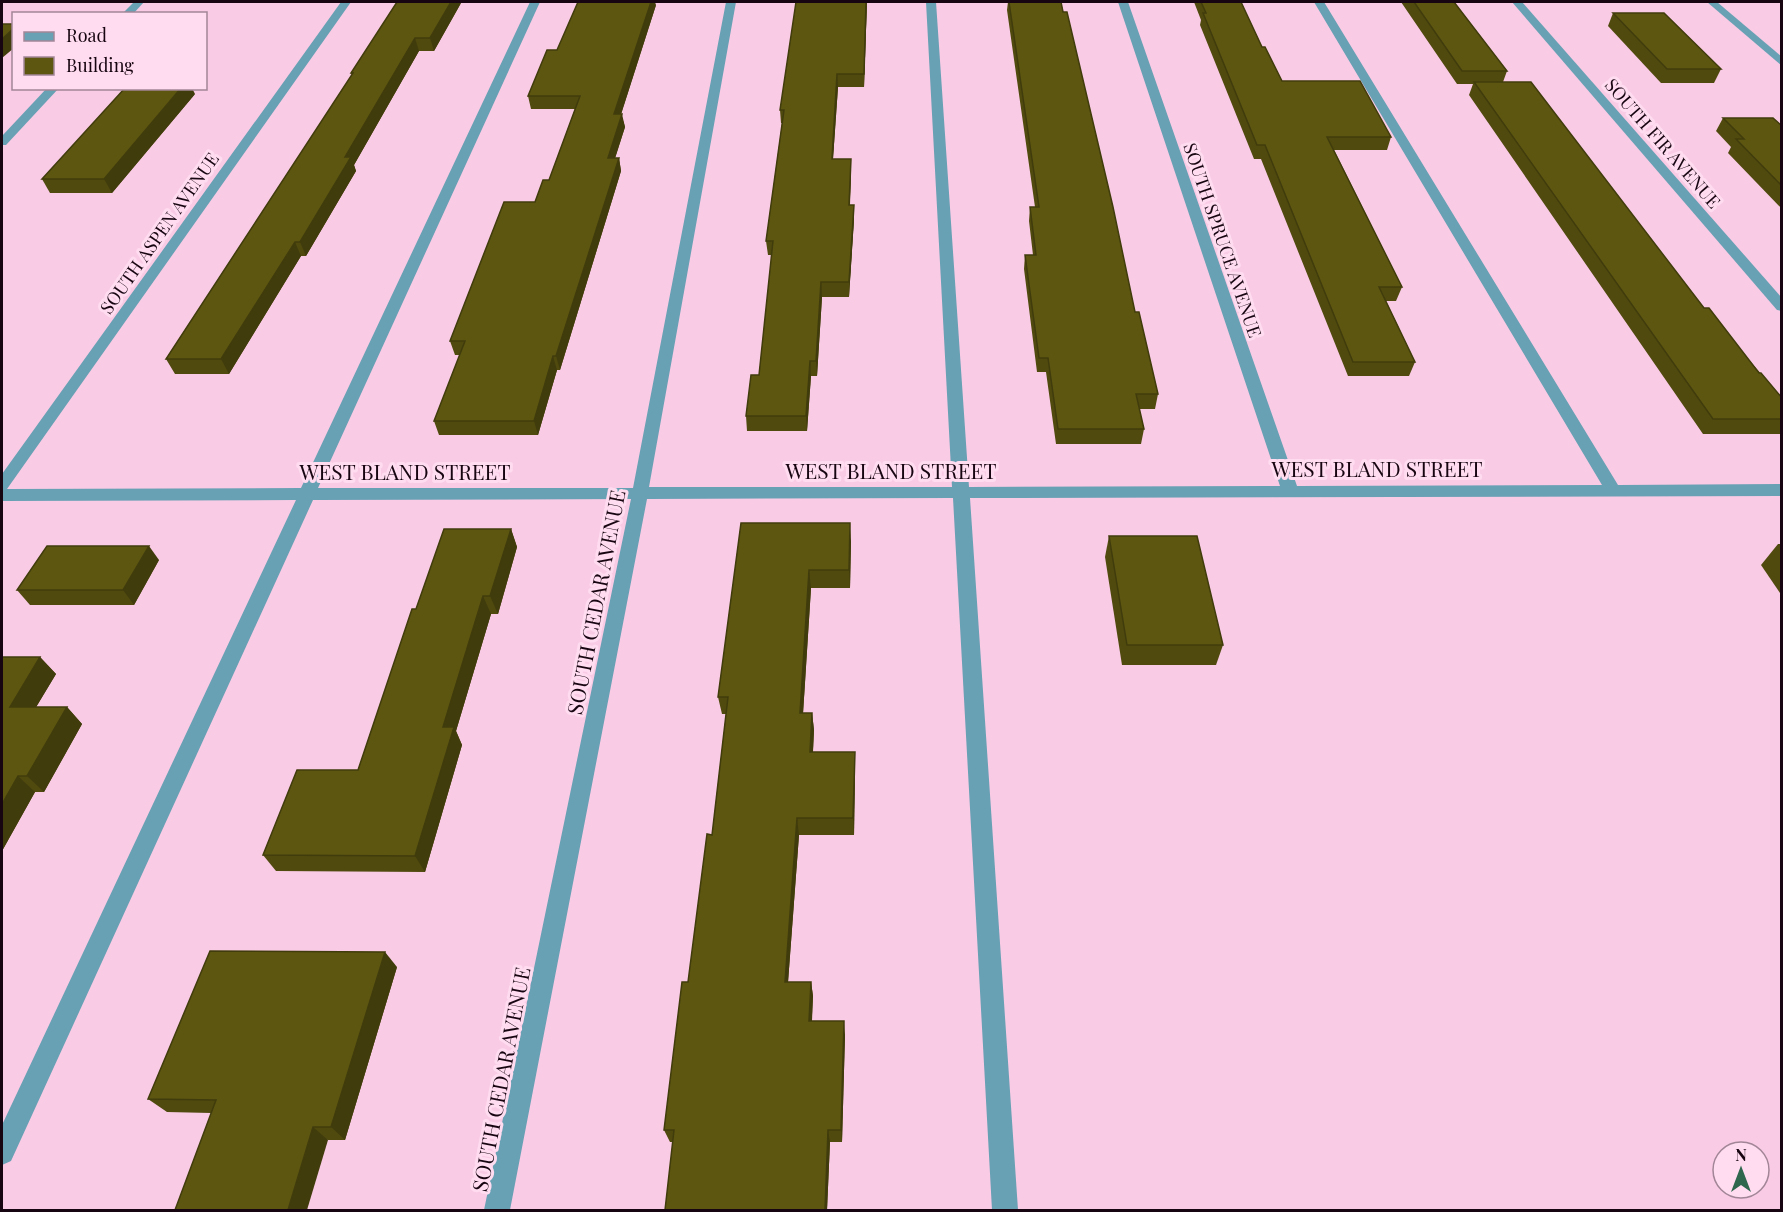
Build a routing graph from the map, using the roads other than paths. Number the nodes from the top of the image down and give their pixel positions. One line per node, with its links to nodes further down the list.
1 (346, 2): 13 (street, SOUTH ASPEN AVENUE)
2 (535, 2): 19 (street)
3 (731, 2): 18 (street, SOUTH CEDAR AVENUE)
4 (931, 2): 17 (street)
5 (1123, 2): 14 (street, SOUTH SPRUCE AVENUE)
6 (1319, 2): 15 (street)
7 (1517, 2): 12 (street, SOUTH FIR AVENUE)
8 (1712, 2): 9 (street)
9 (1782, 63)
10 (52, 90): 11 (street)
11 (2, 142)
12 (1782, 307)
13 (2, 485)
14 (1290, 490): 15 (street, WEST BLAND STREET); 17 (street, WEST BLAND STREET)
15 (1613, 490): 16 (street, WEST BLAND STREET)
16 (1782, 490)
17 (961, 492): 18 (street, WEST BLAND STREET); 23 (street)
18 (640, 493): 19 (street, WEST BLAND STREET); 22 (street, SOUTH CEDAR AVENUE)
19 (307, 494): 20 (street, WEST BLAND STREET); 21 (street)
20 (2, 495)
21 (2, 1152)
22 (497, 1210)
23 (1005, 1210)

